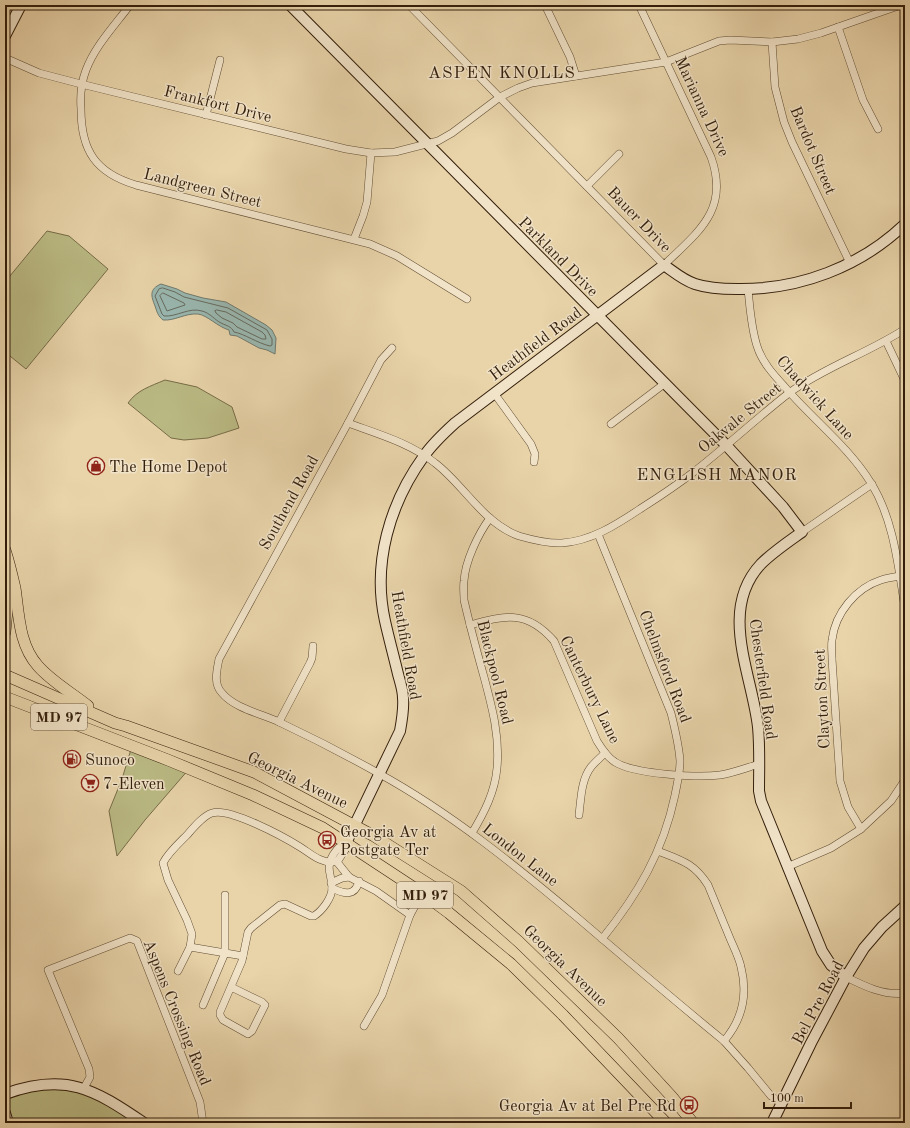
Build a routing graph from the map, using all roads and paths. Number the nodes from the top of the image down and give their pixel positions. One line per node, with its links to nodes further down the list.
1 (21, 5): 9 (street)
2 (130, 5): 15 (street, Landgreen Street)
3 (290, 5): 19 (street, Parkland Drive)
4 (409, 5): 16 (street, Bauer Drive)
5 (545, 5): 14 (street)
6 (639, 5): 13 (street, Marianna Drive)
7 (901, 5): 8 (street, Frankfort Drive)
8 (838, 27): 10 (street, Frankfort Drive); 18 (street)
9 (5, 36)
10 (772, 42): 13 (street, Frankfort Drive); 25 (street, Bardot Street)
11 (5, 58): 15 (street, Frankfort Drive)
12 (220, 60): 17 (street)
13 (666, 62): 14 (street, Frankfort Drive); 26 (street, Marianna Drive)
14 (576, 76): 16 (street, Frankfort Drive)
15 (81, 84): 17 (street, Frankfort Drive); 24 (street, Landgreen Street)
16 (500, 97): 19 (street, Frankfort Drive); 22 (street, Bauer Drive)
17 (206, 115): 20 (street, Frankfort Drive)
18 (878, 129)
19 (428, 144): 20 (street, Frankfort Drive); 29 (street, Parkland Drive)
20 (371, 153): 24 (street)
21 (619, 154): 22 (street)
22 (587, 186): 26 (street, Bauer Drive)
23 (905, 224): 25 (street, Bauer Drive)
24 (354, 239): 28 (street, Landgreen Street)
25 (850, 263): 27 (street, Bauer Drive)
26 (664, 265): 27 (street, Bauer Drive); 29 (street, Marianna Drive)
27 (748, 289): 36 (street, Chadwick Lane)
28 (467, 300)
29 (597, 316): 34 (street, Parkland Drive); 35 (street, Heathfield Road)
30 (905, 328): 31 (street, Oakvale Street)
31 (886, 341): 33 (street); 36 (street, Oakvale Street)
32 (392, 348): 37 (street, Southend Road)
33 (905, 381)
34 (664, 384): 38 (street); 39 (street, Parkland Drive)
35 (494, 393): 40 (street, Heathfield Road); 41 (street)
36 (790, 393): 39 (street, Oakvale Street); 42 (street, Chadwick Lane)
37 (348, 423): 40 (street, Oakvale Street); 53 (street, Southend Road)
38 (611, 424)
39 (726, 445): 44 (street, Parkland Drive); 45 (street, Oakvale Street)
40 (424, 455): 43 (street, Oakvale Street); 60 (street, Heathfield Road)
41 (534, 462)
42 (872, 484): 44 (street, Chesterfield Road); 48 (street, Chadwick Lane)
43 (490, 518): 45 (street, Oakvale Street); 50 (street, Blackpool Road)
44 (802, 532): 59 (street, Chesterfield Road)
45 (598, 534): 61 (street, Chelmsford Road)
46 (5, 550): 56 (main road)
47 (5, 553): 51 (main road)
48 (900, 576): 49 (street, Chadwick Lane); 65 (street, Clayton Street)
49 (905, 608)
50 (470, 625): 58 (street, Canterbury Lane); 66 (street, Blackpool Road)
51 (5, 632)
52 (313, 646): 57 (street)
53 (216, 673): 57 (street, London Lane)
54 (5, 675): 56 (main road, Georgia Avenue / MD 97)
55 (5, 697): 67 (main road, Georgia Avenue / MD 97)
56 (103, 718): 64 (main road, Georgia Avenue / MD 97)
57 (279, 722): 60 (street, London Lane)
58 (605, 753): 61 (street, Canterbury Lane); 63 (street)
59 (758, 764): 61 (street, Canterbury Lane); 71 (street, Chesterfield Road)
60 (380, 774): 64 (street, Heathfield Road); 66 (street, London Lane)
61 (679, 775): 68 (street, Chelmsford Road)
62 (905, 780): 65 (street)
63 (579, 815)
64 (354, 824): 67 (street, Heathfield Road); 100 (main road, Georgia Avenue / MD 97)
65 (861, 829): 71 (street)
66 (472, 833): 79 (street, London Lane)
67 (346, 843): 69 (street); 70 (street); 75 (main road, Georgia Avenue / MD 97)
68 (658, 851): 79 (street, Chelmsford Road); 89 (street)
69 (328, 862): 70 (street); 74 (street); 80 (street)
70 (337, 862): 72 (street)
71 (787, 867): 84 (street, Chesterfield Road)
72 (349, 877): 73 (street); 74 (street)
73 (359, 881): 74 (street); 78 (street)
74 (332, 886): 82 (street)
75 (422, 893): 78 (street); 99 (main road, Georgia Avenue / MD 97)
76 (225, 895): 81 (street)
77 (905, 906): 84 (street, Bel Pre Road)
78 (410, 915): 88 (street)
79 (602, 939): 89 (street, London Lane)
80 (190, 948): 81 (street); 83 (street)
81 (225, 953): 82 (street); 87 (street)
82 (243, 956): 85 (street)
83 (178, 971)
84 (846, 977): 86 (street, Chesterfield Road); 92 (street, Bel Pre Road)
85 (231, 987): 85 (street)
86 (905, 993)
87 (203, 1005)
88 (364, 1026)
89 (724, 1041): 92 (street, London Lane)
90 (84, 1088): 91 (street); 97 (street); 98 (street, Aspens Crossing Road)
91 (5, 1094)
92 (782, 1104): 101 (street, Bel Pre Road)
93 (5, 1113): 96 (street)
94 (878, 1122): 95 (street)
95 (905, 1122)
96 (8, 1123)
97 (144, 1123)
98 (203, 1123)
99 (666, 1123)
100 (693, 1123)
101 (772, 1123)

